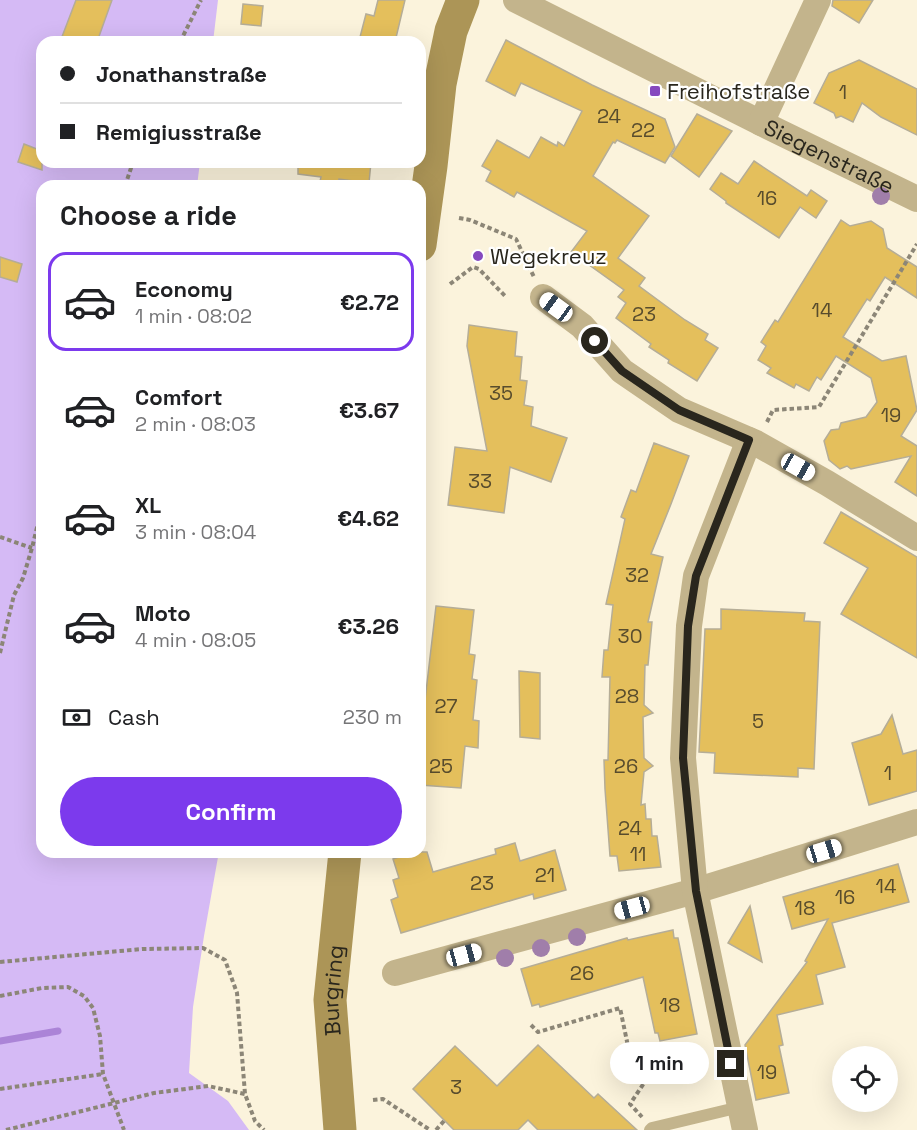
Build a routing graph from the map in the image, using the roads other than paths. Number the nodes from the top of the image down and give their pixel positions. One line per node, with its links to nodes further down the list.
1 (463, 0): 6 (main road)
2 (516, 0): 4 (street, Siegenstraße)
3 (818, 0): 4 (street)
4 (761, 123): 5 (street, Siegenstraße)
5 (917, 199)
6 (426, 201)
7 (543, 297): 8 (street)
8 (752, 442): 9 (street); 12 (street)
9 (917, 538)
10 (917, 822): 12 (street)
11 (344, 858): 16 (main road, Burgring)
12 (696, 891): 13 (street); 14 (street)
13 (395, 973)
14 (743, 1118): 15 (lane)
15 (651, 1129)
16 (340, 1130)

